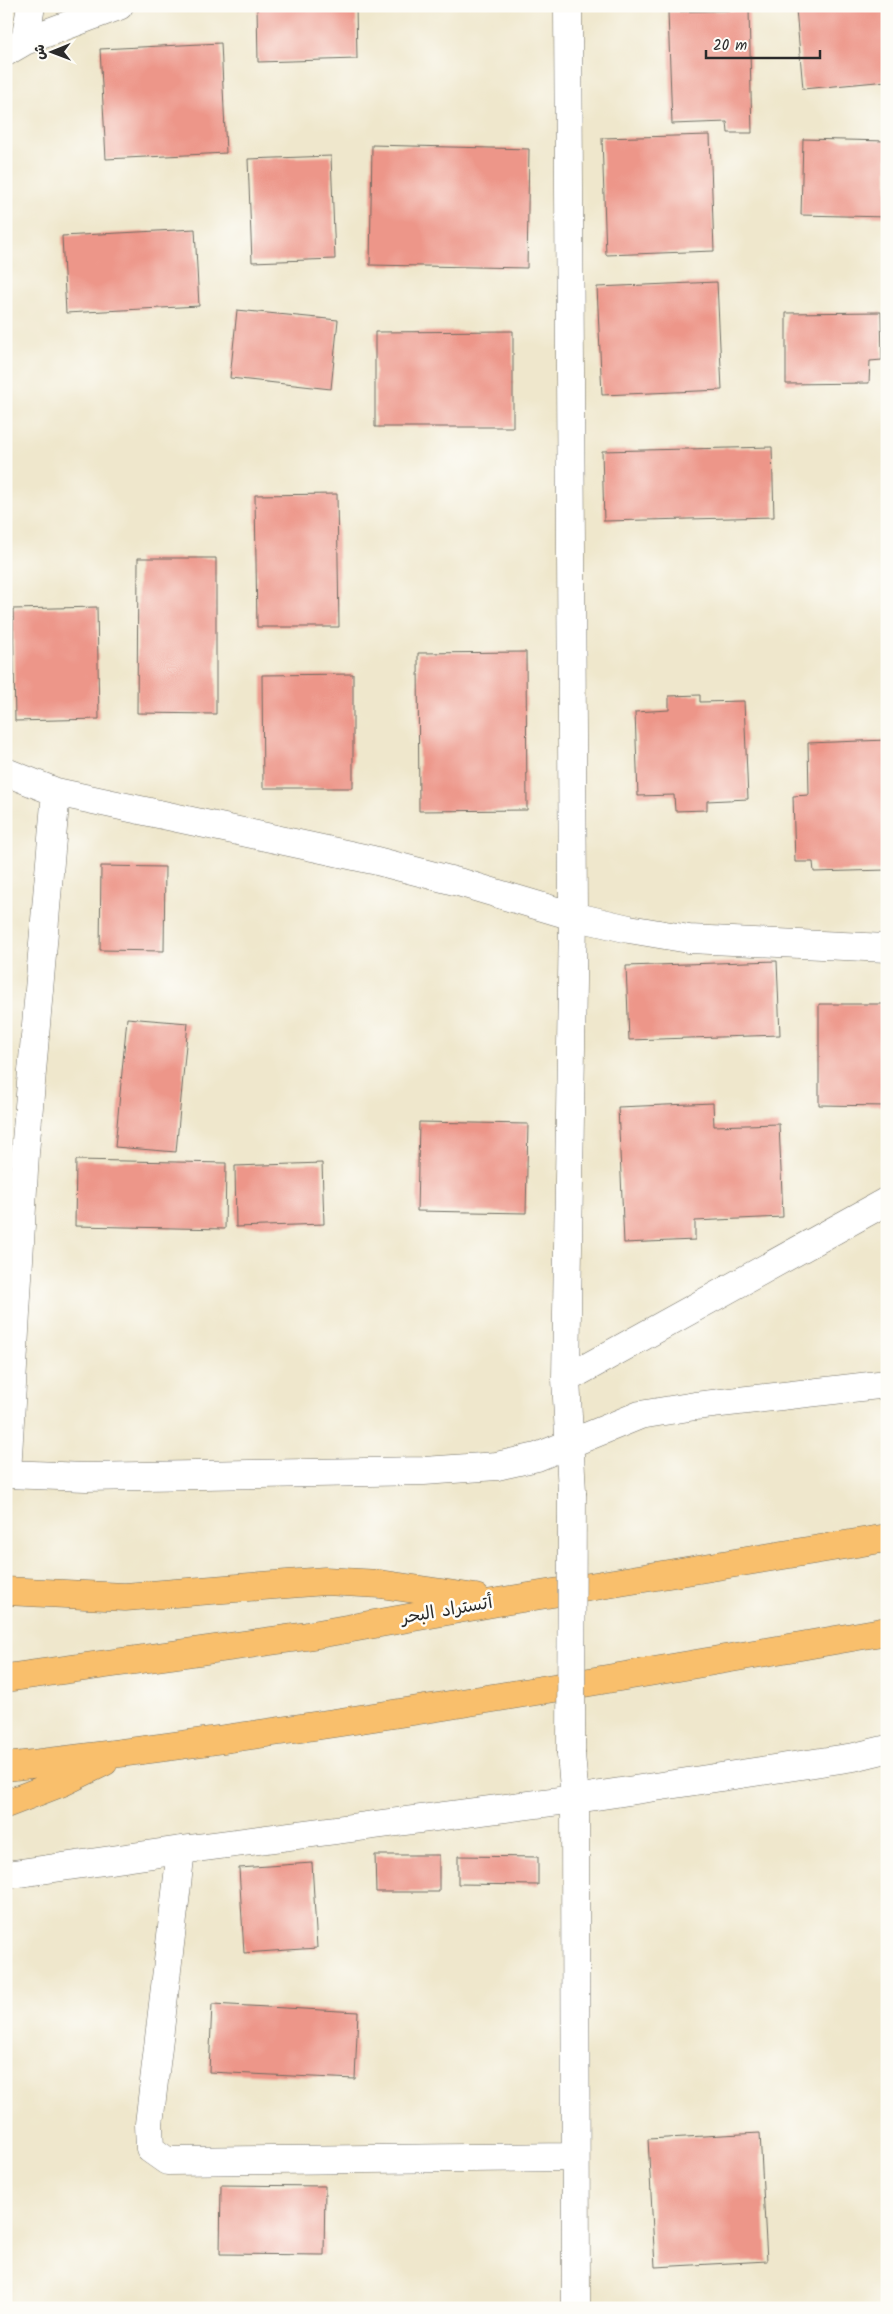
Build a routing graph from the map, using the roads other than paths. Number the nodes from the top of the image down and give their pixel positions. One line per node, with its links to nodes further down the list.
1 (31, 6): 4 (street)
2 (119, 6): 4 (street)
3 (568, 6): 7 (street)
4 (16, 46)
5 (6, 772): 6 (street)
6 (56, 792): 7 (street); 13 (street)
7 (573, 916): 8 (street); 10 (street)
8 (887, 948)
9 (887, 1201): 10 (street)
10 (566, 1379): 12 (street)
11 (887, 1384): 12 (street)
12 (568, 1444): 13 (street); 22 (street, bridge)
13 (7, 1474)
14 (887, 1538): 16 (highway, أتستراد البحر)
15 (6, 1591): 16 (highway)
16 (498, 1602): 18 (highway, أتستراد البحر)
17 (887, 1631): 20 (highway)
18 (6, 1678)
19 (887, 1749): 22 (street)
20 (121, 1754): 21 (highway); 23 (highway)
21 (6, 1767)
22 (575, 1799): 24 (street); 26 (street)
23 (6, 1804)
24 (181, 1850): 25 (street); 26 (street)
25 (6, 1876)
26 (575, 2157): 27 (street)
27 (576, 2308)

